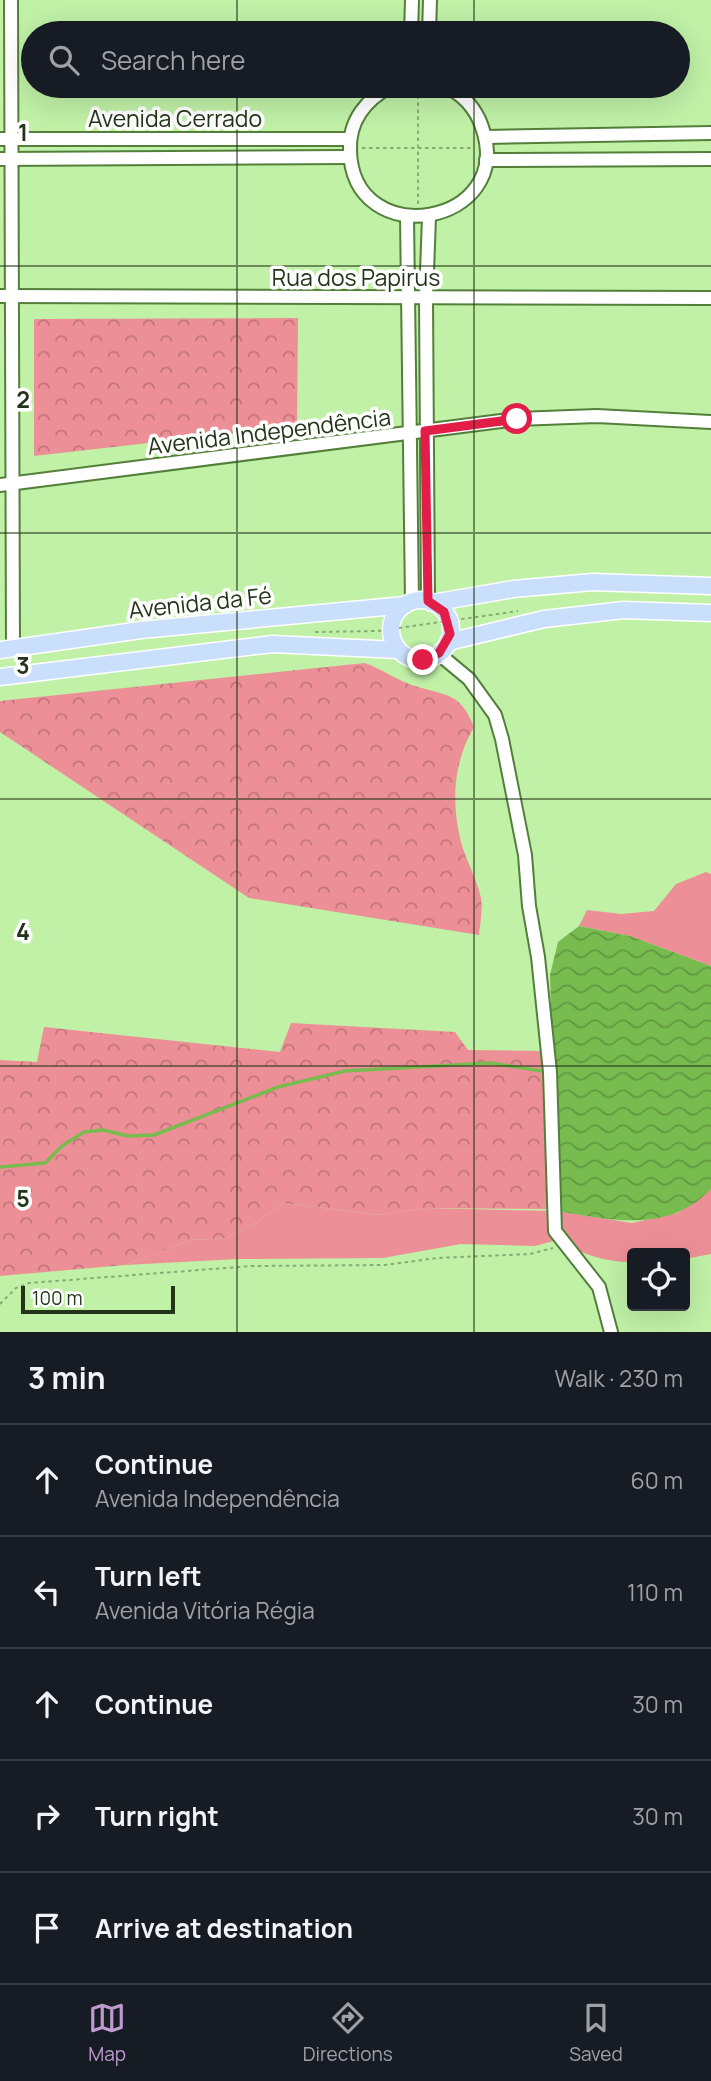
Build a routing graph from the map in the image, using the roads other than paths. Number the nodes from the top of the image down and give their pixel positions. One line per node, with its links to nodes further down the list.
1 (11, 0): 10 (street)
2 (412, 0): 4 (street)
3 (430, 0): 5 (street)
4 (411, 21)
5 (429, 21)
6 (375, 98): 11 (street)
7 (463, 98): 9 (street)
8 (711, 133): 9 (street)
9 (486, 137): 15 (street)
10 (6, 139): 11 (street, Avenida Cerrado); 13 (street)
11 (350, 139): 12 (street)
12 (350, 157): 13 (street, Avenida Cerrado); 16 (street)
13 (6, 159): 18 (street)
14 (711, 159): 15 (street)
15 (486, 160): 17 (street)
16 (407, 216): 17 (street); 20 (street)
17 (429, 217): 21 (street)
18 (6, 296): 20 (street, Rua dos Papirus); 25 (street)
19 (711, 298): 21 (street, Rua dos Papirus)
20 (406, 299): 21 (street, Rua dos Papirus); 24 (street)
21 (426, 299): 23 (street)
22 (711, 422): 23 (street, Avenida Independência)
23 (425, 431): 24 (street, Avenida Independência); 27 (street)
24 (408, 435): 25 (street, Avenida Independência); 27 (street)
25 (6, 484): 30 (street)
26 (711, 586): 27 (main road, Avenida da Fé)
27 (419, 603): 29 (main road); 30 (main road, Avenida da Fé); 31 (main road)
28 (711, 613): 29 (main road)
29 (444, 648): 31 (main road); 33 (street)
30 (6, 649)
31 (398, 650): 32 (main road)
32 (0, 677)
33 (611, 1332)

